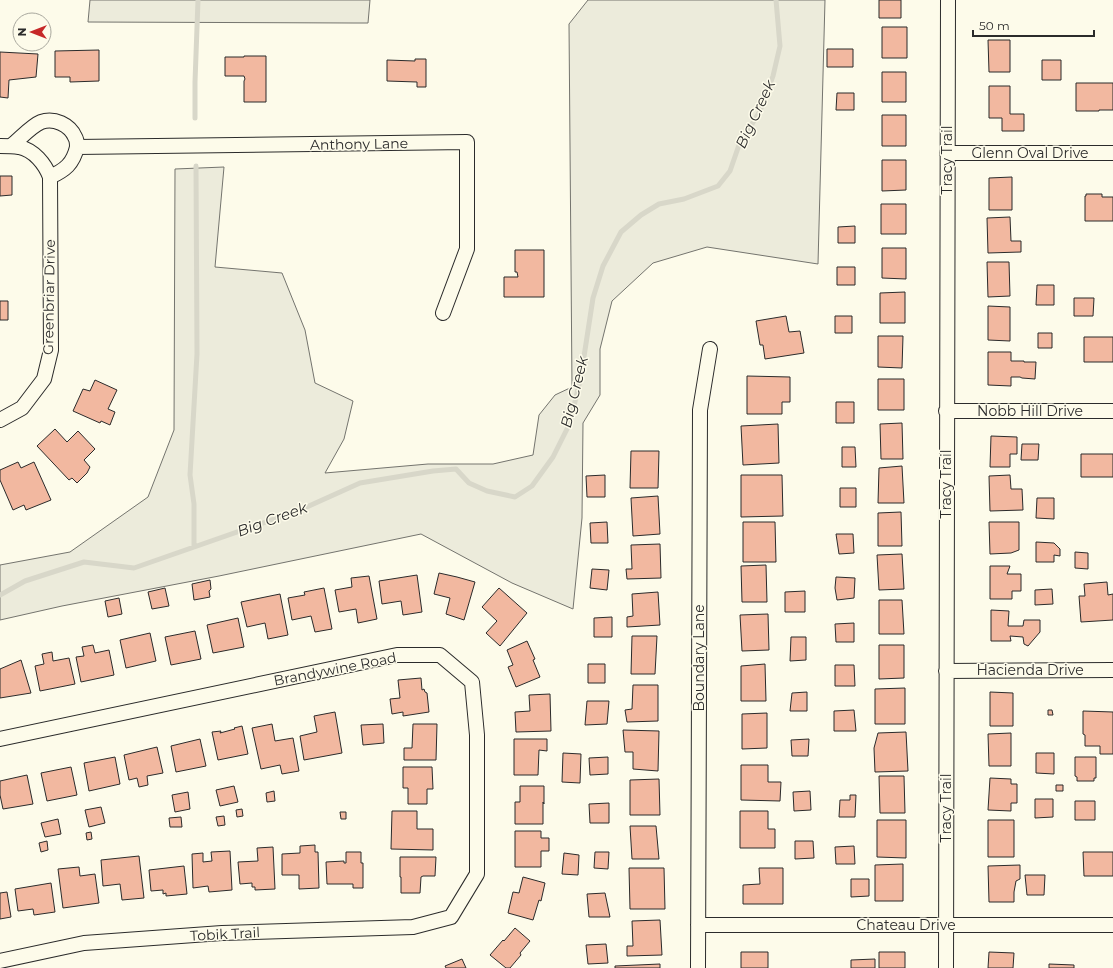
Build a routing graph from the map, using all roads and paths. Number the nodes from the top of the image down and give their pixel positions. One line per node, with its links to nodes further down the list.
1 (948, 0): 4 (street, Tracy Trail)
2 (6, 146): 3 (street); 6 (street)
3 (77, 147): 6 (street); 7 (street, Anthony Lane)
4 (947, 153): 5 (street, Glenn Oval Drive); 9 (street, Tracy Trail)
5 (1113, 153)
6 (50, 177): 11 (street, Greenbriar Drive)
7 (443, 313)
8 (710, 349): 16 (street, Boundary Lane)
9 (946, 411): 10 (street, Nobb Hill Drive); 13 (street, Tracy Trail)
10 (1113, 411)
11 (0, 420)
12 (1113, 670): 13 (street, Hacienda Drive)
13 (946, 671): 17 (street, Tracy Trail)
14 (0, 739): 15 (street, Brandywine Road)
15 (451, 917): 19 (street, Tobik Trail)
16 (698, 925): 17 (street, Chateau Drive); 20 (street, Boundary Lane)
17 (946, 925): 18 (street, Chateau Drive); 21 (street, Tracy Trail)
18 (1113, 925)
19 (0, 961)
20 (698, 968)
21 (946, 968)

